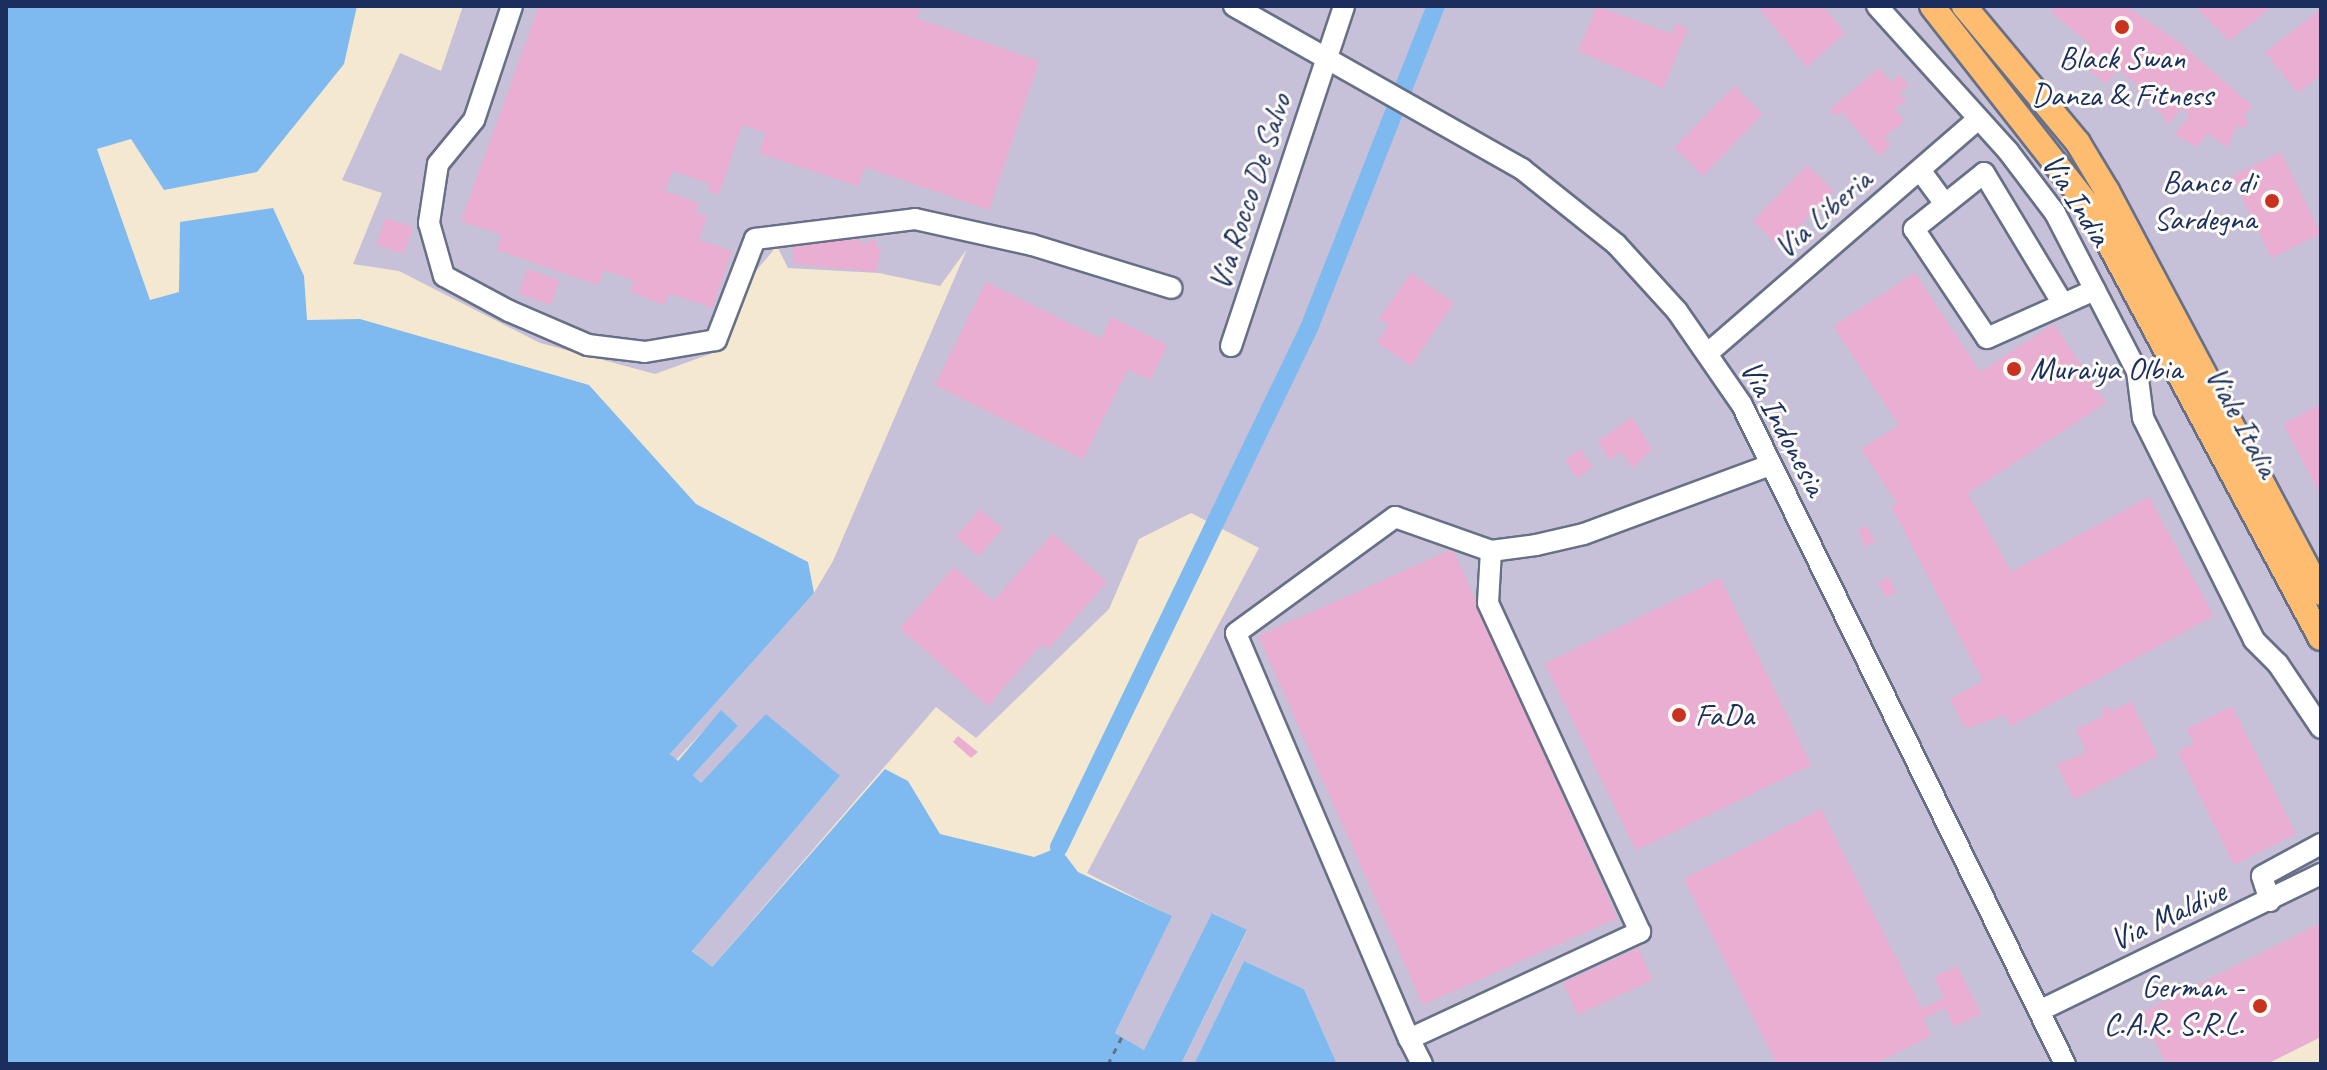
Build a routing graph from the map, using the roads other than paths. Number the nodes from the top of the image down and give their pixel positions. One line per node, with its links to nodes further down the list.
1 (512, 6): 11 (street)
2 (1234, 6): 7 (street, Via Indonesia)
3 (1344, 6): 7 (street, Via Rocco De Salvo)
4 (1877, 6): 8 (street, Via India)
5 (1932, 6): 19 (main road, Viale Italia)
6 (1964, 6): 18 (main road, Viale Italia)
7 (1326, 58): 14 (street, Via Rocco De Salvo); 15 (street, Via Indonesia)
8 (1977, 120): 9 (street, Via Liberia); 12 (street, Via India)
9 (1920, 170): 10 (street); 15 (street, Via Liberia)
10 (1945, 204): 13 (street); 13 (street)
11 (1172, 288)
12 (2095, 290): 13 (street); 20 (street, Via India)
13 (2063, 304)
14 (1231, 346)
15 (1708, 353): 16 (street, Via Indonesia)
16 (1771, 465): 17 (street); 24 (street, Via Indonesia)
17 (1491, 551): 25 (street); 25 (street)
18 (2321, 593)
19 (2321, 638)
20 (2321, 728)
21 (2321, 844): 23 (street)
22 (2321, 874): 23 (street, Via Maldive)
23 (2270, 901): 24 (street, Via Maldive)
24 (2039, 1011): 27 (street, Via Indonesia)
25 (1409, 1039): 26 (street)
26 (1422, 1064)
27 (2065, 1064)

